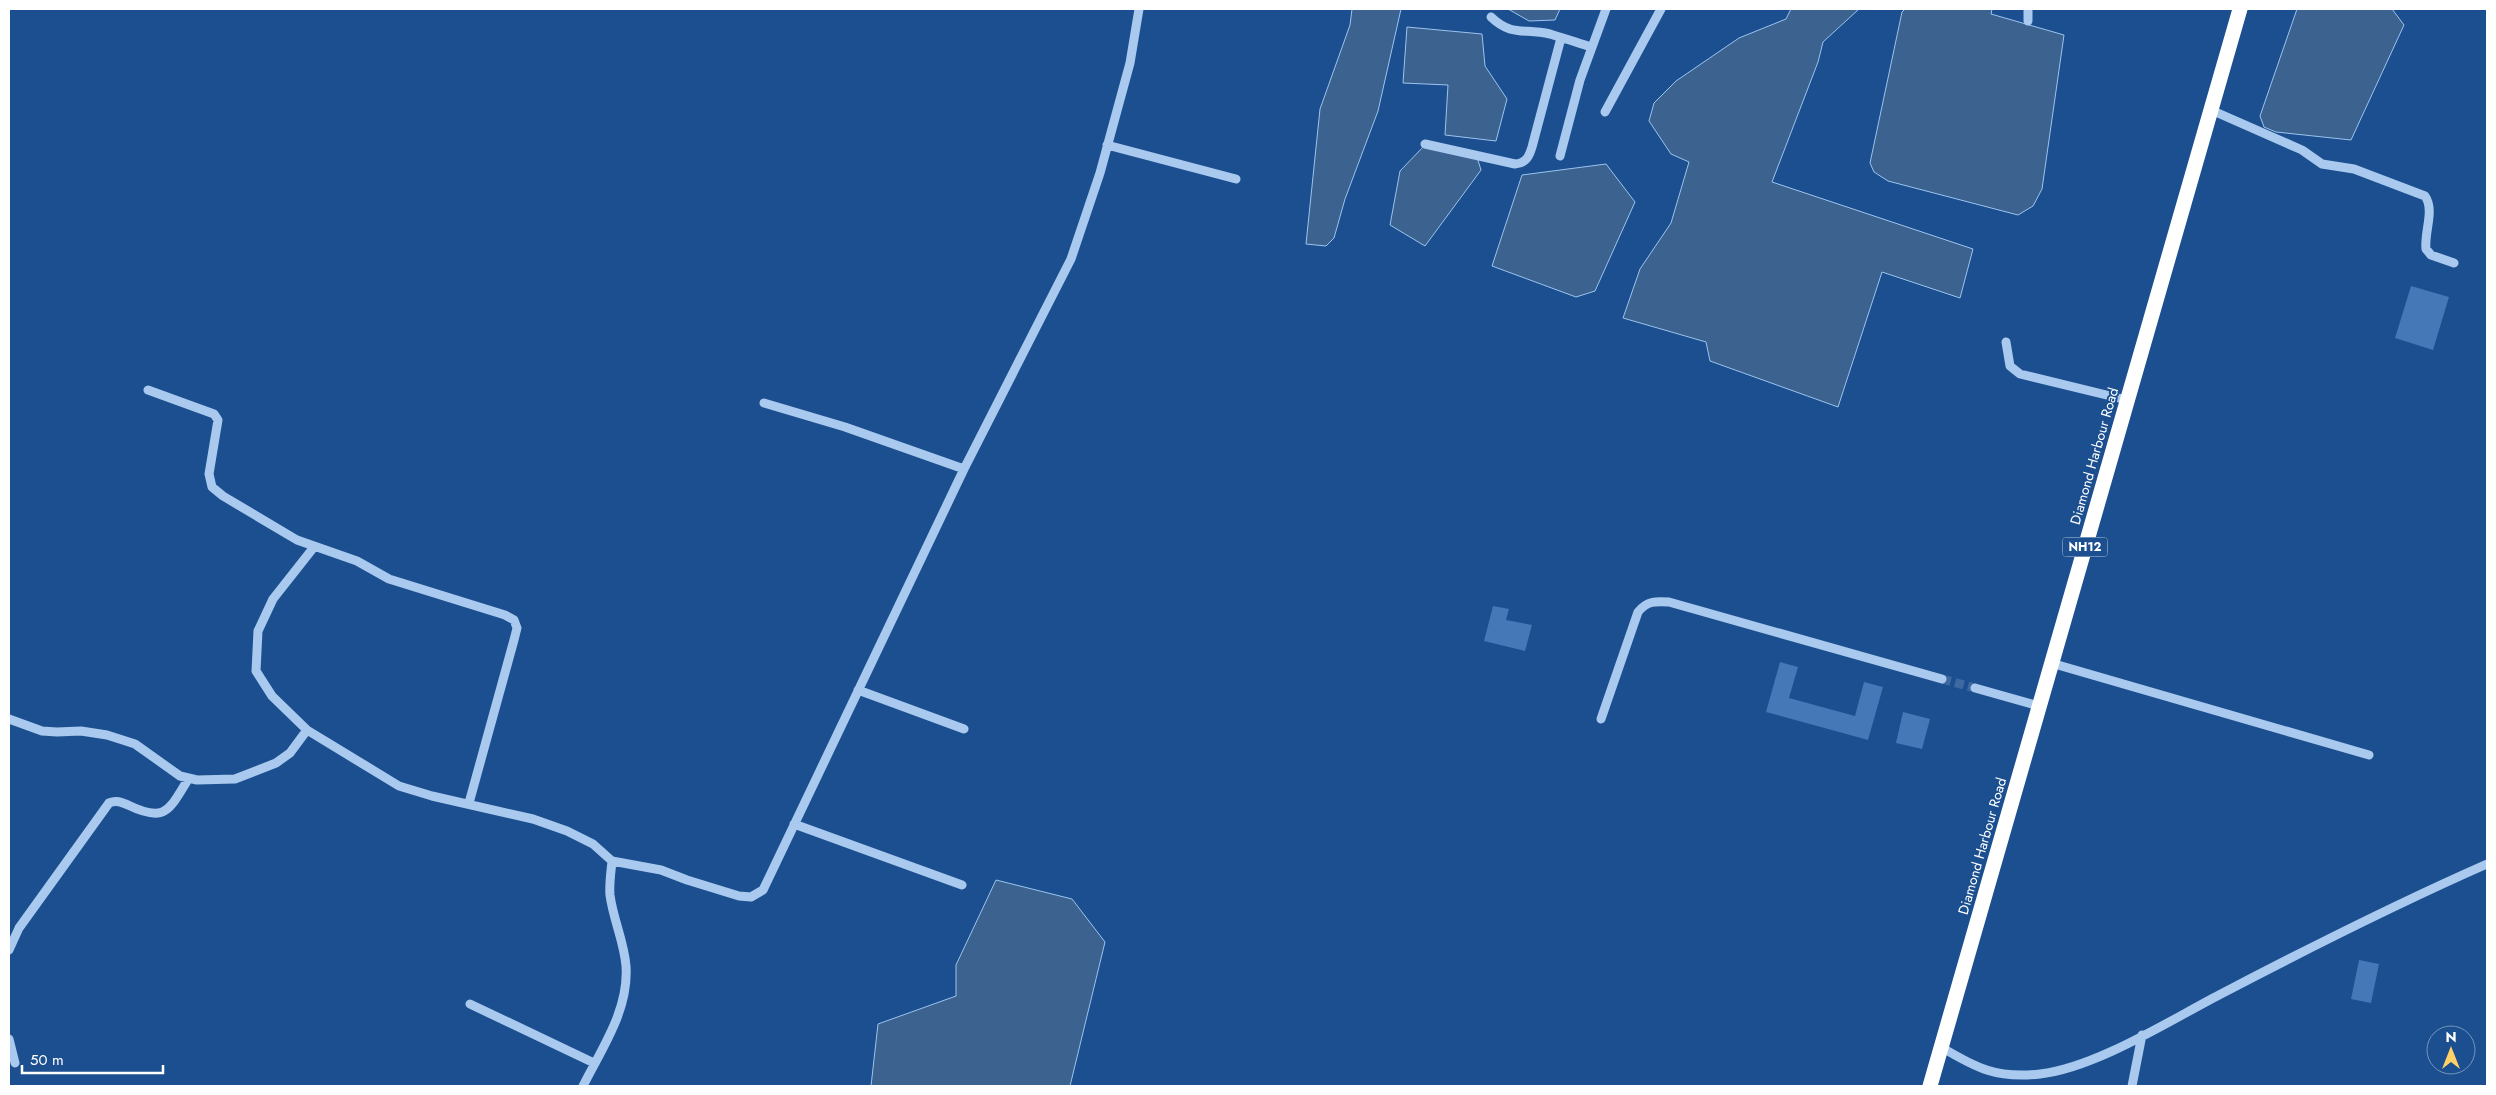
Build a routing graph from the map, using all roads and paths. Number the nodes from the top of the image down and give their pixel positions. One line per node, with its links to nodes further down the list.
1 (1139, 9): 12 (street)
2 (1606, 9): 9 (street)
3 (1661, 9): 11 (street)
4 (2028, 9): 7 (street)
5 (2240, 9): 10 (highway, Diamond Harbour Road / NH12)
6 (1491, 17): 8 (street)
7 (2028, 21)
8 (1561, 38): 9 (street); 13 (street)
9 (1592, 47): 14 (street)
10 (2211, 110): 16 (street); 19 (highway, Diamond Harbour Road / NH12)
11 (1605, 112)
12 (1108, 144): 15 (street); 21 (street)
13 (1424, 144)
14 (1560, 156)
15 (1236, 179)
16 (2454, 263)
17 (2006, 342): 19 (street)
18 (148, 390): 22 (street)
19 (2127, 400): 23 (highway, Diamond Harbour Road / NH12)
20 (764, 403): 21 (street)
21 (964, 469): 26 (street)
22 (314, 547): 31 (street); 34 (street)
23 (2051, 663): 27 (highway, Diamond Harbour Road / NH12); 32 (street)
24 (1942, 679): 29 (street)
25 (1975, 688): 27 (street)
26 (858, 690): 30 (street); 35 (street)
27 (2039, 706): 43 (highway, Diamond Harbour Road / NH12)
28 (9, 719): 33 (street)
29 (1601, 719)
30 (964, 729)
31 (307, 730): 33 (street); 34 (street)
32 (2369, 755)
33 (189, 778): 39 (street)
34 (469, 802): 36 (street)
35 (794, 824): 36 (street); 38 (street)
36 (612, 861): 45 (street)
37 (2487, 864): 41 (street)
38 (962, 884)
39 (9, 950)
40 (470, 1004): 45 (street)
41 (2142, 1035): 43 (street); 48 (street)
42 (9, 1039): 44 (street)
43 (1941, 1047): 47 (highway, Diamond Harbour Road / NH12)
44 (15, 1063)
45 (594, 1063): 46 (street)
46 (583, 1086)
47 (1930, 1086)
48 (2132, 1086)

